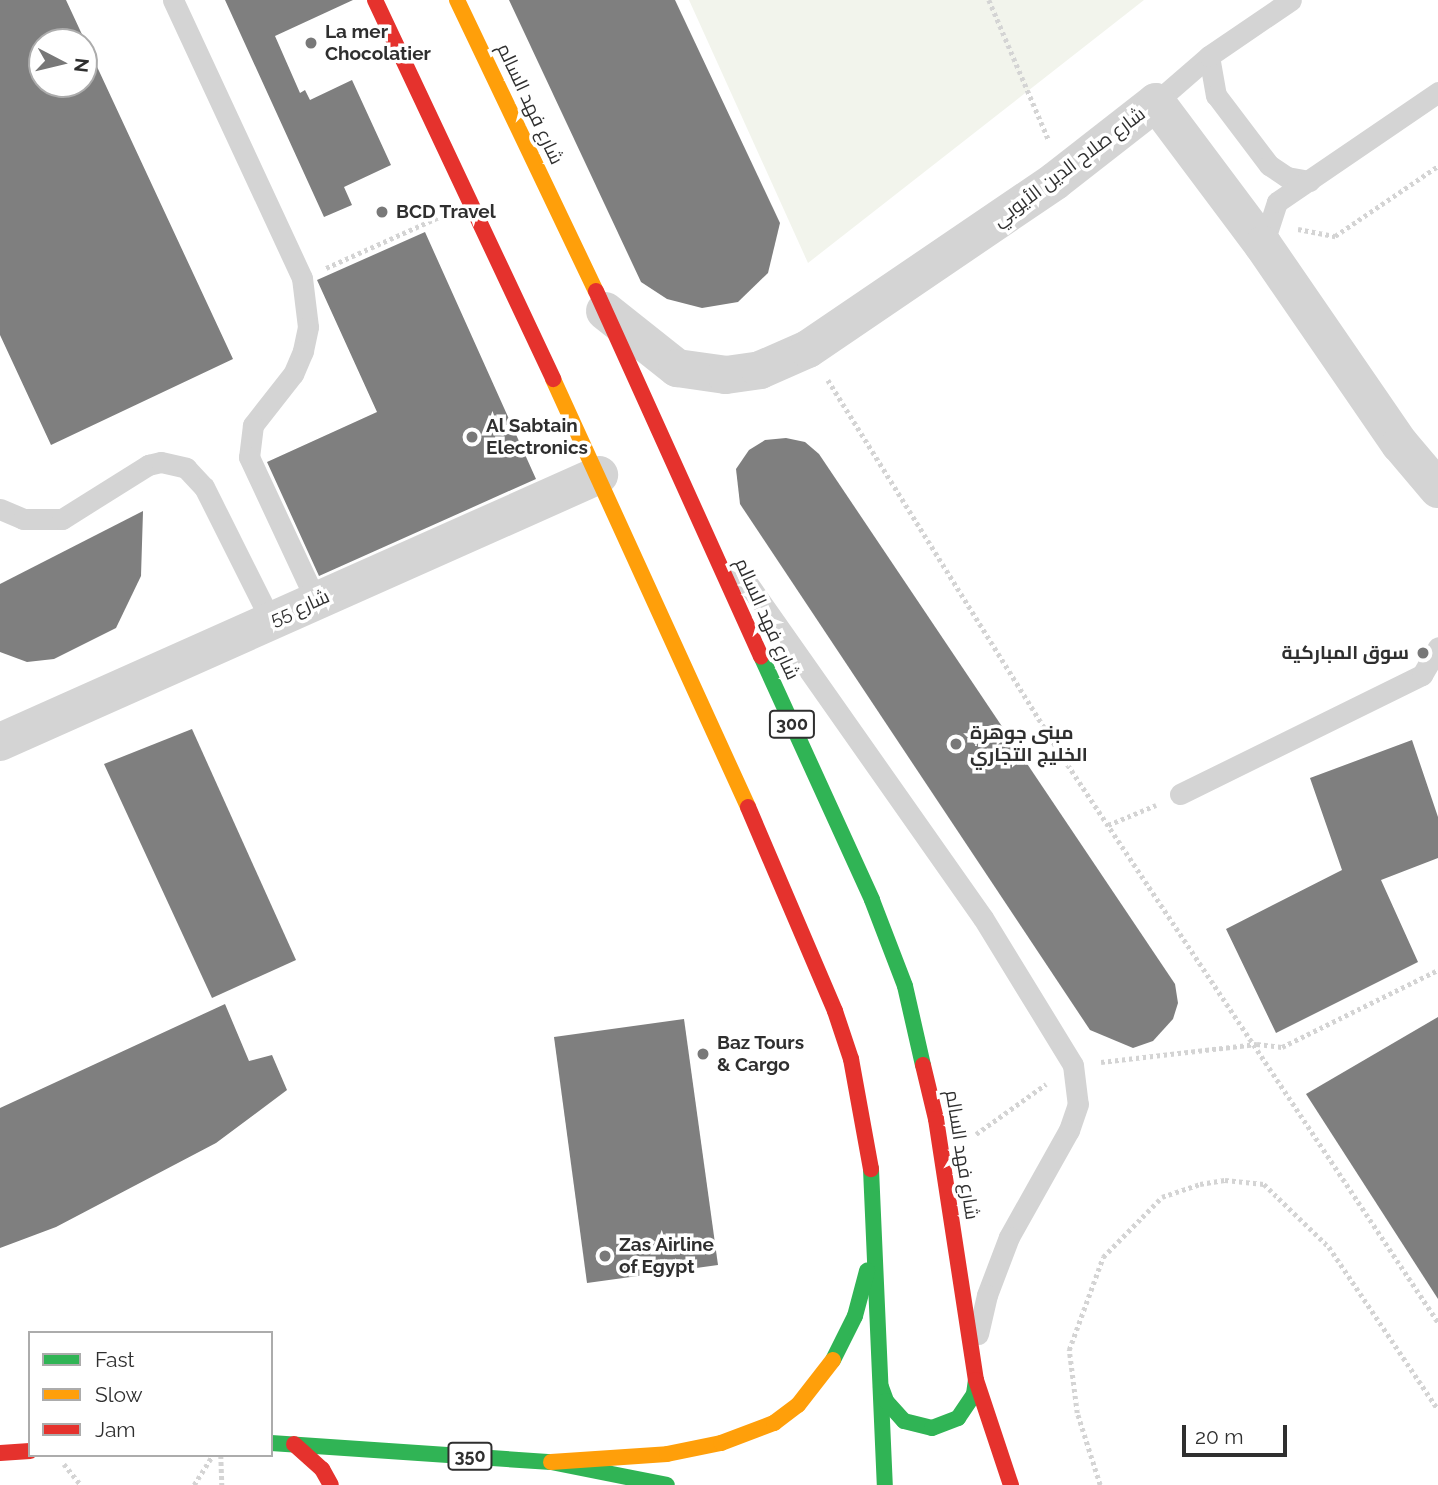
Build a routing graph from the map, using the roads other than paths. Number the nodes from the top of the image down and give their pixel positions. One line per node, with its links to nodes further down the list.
1 (173, 0): 15 (lane)
2 (375, 0): 11 (main road)
3 (457, 0): 10 (main road, شارع فهد السالم / 300)
4 (1291, 0): 5 (lane)
5 (1209, 56): 7 (lane); 8 (lane)
6 (1438, 92): 8 (lane)
7 (1156, 102): 9 (street, شارع صلاح الدين الأيوبي); 10 (street, شارع صلاح الدين الأيوبي)
8 (1310, 181): 9 (lane)
9 (1265, 234): 12 (street, شارع صلاح الدين الأيوبي)
10 (605, 312): 13 (main road, شارع فهد السالم / 300)
11 (599, 475): 15 (street, شارع 55); 20 (main road)
12 (1438, 489)
13 (693, 506): 21 (main road, شارع فهد السالم / 300); 21 (lane)
14 (0, 509): 16 (lane)
15 (316, 601): 16 (street, شارع 55)
16 (271, 621): 18 (street, شارع 55)
17 (1438, 647): 19 (lane)
18 (0, 742)
19 (1180, 794)
20 (877, 1225): 22 (main road); 27 (main road)
21 (974, 1370): 22 (main road); 31 (main road, شارع فهد السالم / 300)
22 (881, 1387): 30 (main road)
23 (273, 1443): 24 (main road, 350)
24 (294, 1444): 27 (main road, 350); 28 (main road)
25 (28, 1451): 26 (main road)
26 (0, 1453)
27 (551, 1462): 29 (main road, 350)
28 (331, 1485)
29 (667, 1485)
30 (885, 1485)
31 (1011, 1485)

